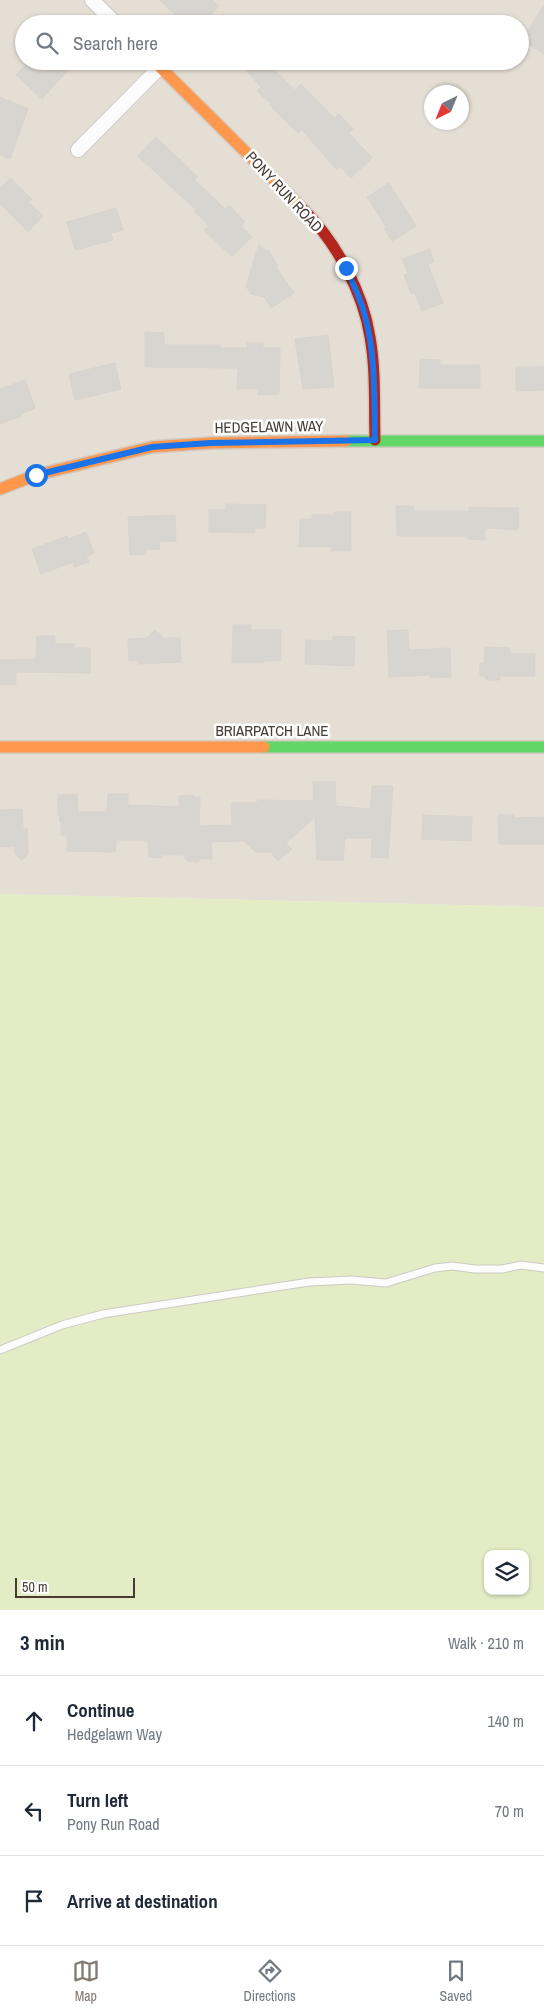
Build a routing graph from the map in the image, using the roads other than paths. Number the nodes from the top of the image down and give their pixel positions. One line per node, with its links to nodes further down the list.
1 (92, 0): 2 (street)
2 (107, 15)
3 (151, 70): 5 (street)
4 (163, 70): 6 (street, PONY RUN ROAD)
5 (78, 150)
6 (375, 440): 7 (street, HEDGELAWN WAY); 8 (street, HEDGELAWN WAY)
7 (544, 441)
8 (0, 489)
9 (0, 747): 10 (street, BRIARPATCH LANE)
10 (544, 747)
11 (544, 1268): 12 (lane)
12 (0, 1350)

